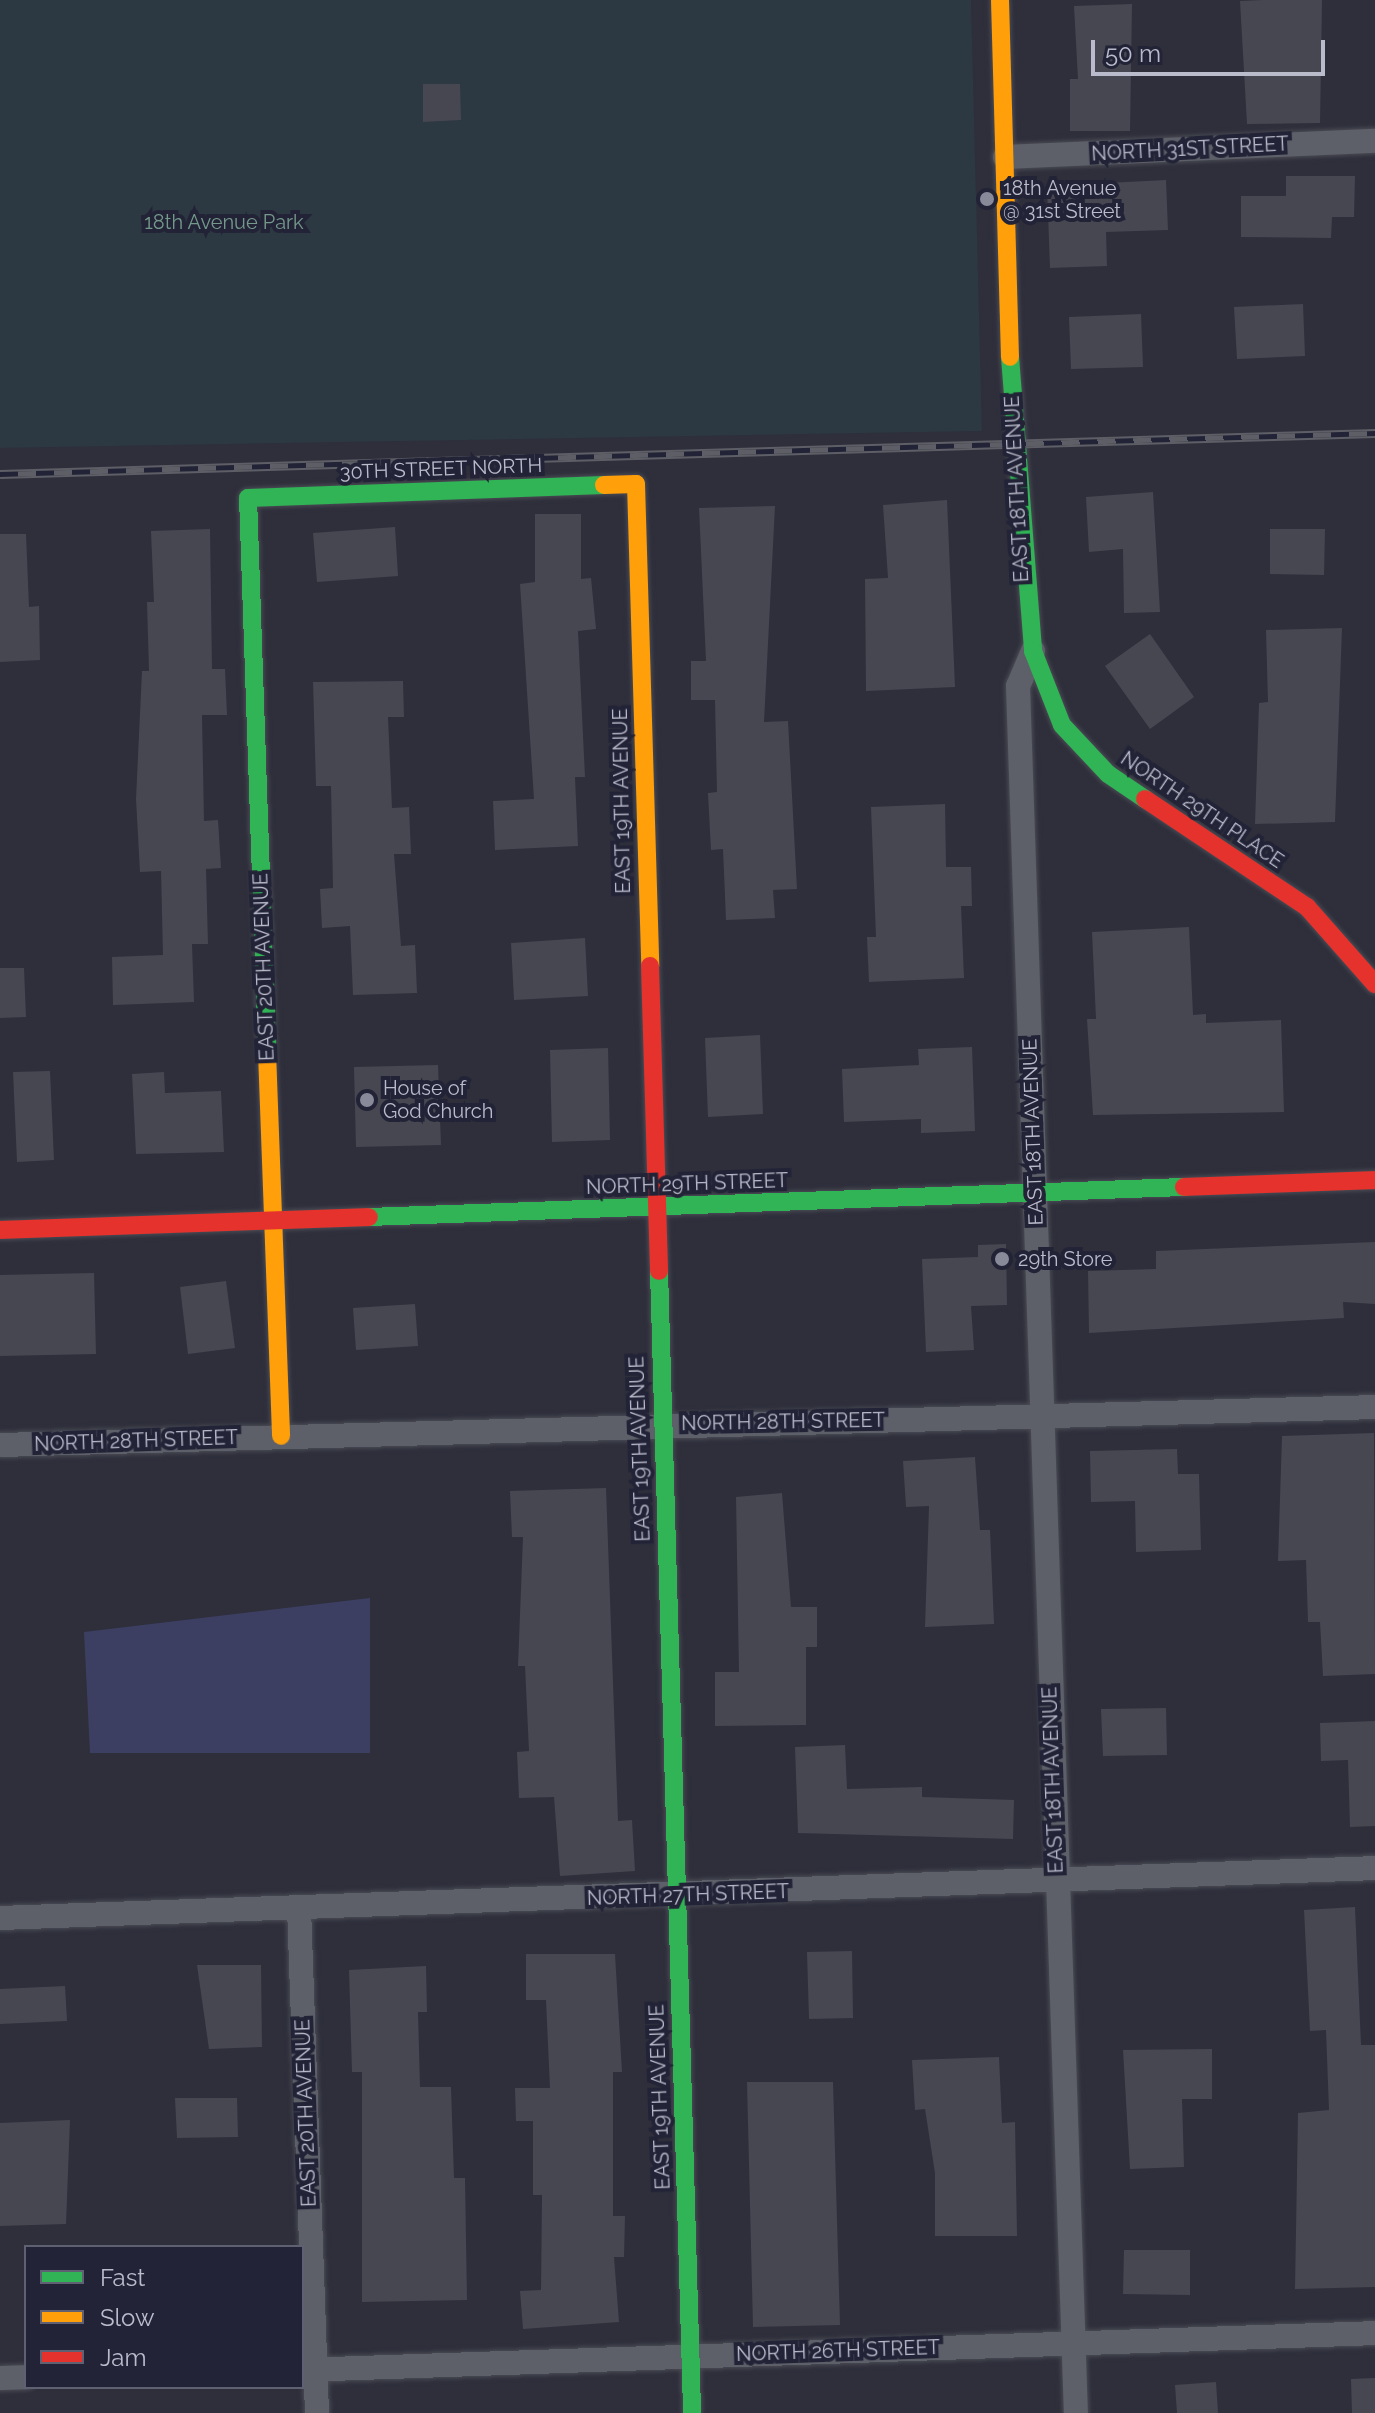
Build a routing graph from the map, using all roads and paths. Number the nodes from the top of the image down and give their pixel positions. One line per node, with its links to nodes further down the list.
1 (1000, 0): 3 (street, EAST 18TH AVENUE)
2 (1375, 141): 3 (street, NORTH 31ST STREET)
3 (1005, 157): 6 (street, EAST 18TH AVENUE)
4 (636, 484): 5 (street, 30TH STREET NORTH); 10 (street, EAST 19TH AVENUE)
5 (248, 498): 11 (street, EAST 20TH AVENUE)
6 (1033, 651): 7 (street, NORTH 29TH PLACE); 9 (street, EAST 18TH AVENUE)
7 (1375, 984)
8 (1375, 1180): 9 (street, NORTH 29TH STREET)
9 (1036, 1192): 10 (street, NORTH 29TH STREET); 14 (street, EAST 18TH AVENUE)
10 (655, 1208): 11 (street, NORTH 29TH STREET); 15 (street, EAST 19TH AVENUE)
11 (273, 1222): 12 (street, NORTH 29TH STREET); 16 (street, EAST 20TH AVENUE)
12 (0, 1230)
13 (1375, 1407): 14 (street, NORTH 28TH STREET)
14 (1042, 1417): 15 (street, NORTH 28TH STREET); 19 (street, EAST 18TH AVENUE)
15 (661, 1424): 16 (street, NORTH 28TH STREET); 20 (street, EAST 19TH AVENUE)
16 (281, 1436): 17 (street, NORTH 28TH STREET)
17 (0, 1445)
18 (1375, 1868): 19 (street, NORTH 27TH STREET)
19 (1056, 1881): 20 (street, NORTH 27TH STREET); 24 (street, EAST 18TH AVENUE)
20 (676, 1896): 21 (street, NORTH 27TH STREET); 25 (street, EAST 19TH AVENUE)
21 (299, 1908): 22 (street, NORTH 27TH STREET); 26 (street, EAST 20TH AVENUE)
22 (0, 1918)
23 (1375, 2333): 24 (street, NORTH 26TH STREET)
24 (1074, 2341): 25 (street, NORTH 26TH STREET); 31 (street, EAST 18TH AVENUE)
25 (691, 2357): 26 (street, NORTH 26TH STREET); 30 (street, EAST 19TH AVENUE)
26 (309, 2369): 29 (street, EAST 20TH AVENUE)
27 (24, 2377): 28 (street)
28 (0, 2378)
29 (317, 2413)
30 (692, 2413)
31 (1076, 2413)

